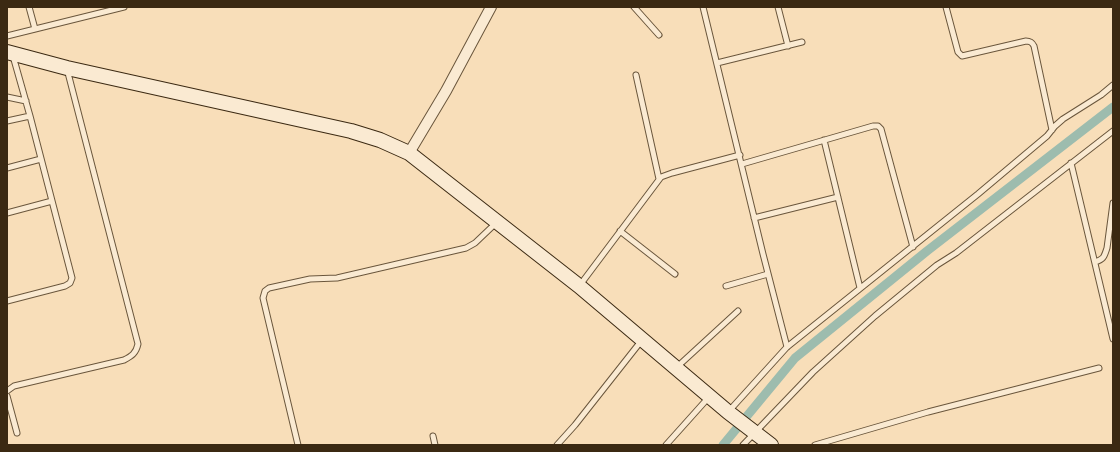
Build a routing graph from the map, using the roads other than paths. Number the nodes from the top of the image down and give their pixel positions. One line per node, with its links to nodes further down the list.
1 (29, 7): 8 (lane)
2 (124, 7): 8 (lane)
3 (491, 7): 25 (street)
4 (634, 7): 9 (lane)
5 (703, 7): 14 (lane)
6 (778, 7): 12 (lane)
7 (946, 7): 22 (lane)
8 (35, 29): 10 (lane)
9 (659, 35)
10 (7, 36)
11 (802, 42): 12 (lane)
12 (788, 46): 14 (lane)
13 (9, 52): 15 (street); 19 (lane)
14 (717, 63): 26 (lane)
15 (67, 68): 25 (street); 53 (lane)
16 (636, 75): 31 (lane)
17 (1113, 85): 22 (lane)
18 (7, 97): 19 (lane)
19 (26, 102): 20 (lane)
20 (30, 116): 21 (lane); 27 (lane)
21 (7, 121)
22 (1052, 130): 39 (lane)
23 (1113, 131): 28 (lane)
24 (824, 140): 29 (lane); 32 (lane); 39 (lane)
25 (409, 153): 37 (street)
26 (740, 155): 29 (lane); 31 (lane)
27 (41, 159): 30 (lane); 33 (lane)
28 (1071, 163): 40 (lane); 57 (lane)
29 (742, 164): 36 (lane)
30 (7, 168)
31 (659, 179): 38 (lane)
32 (838, 198): 36 (lane); 45 (lane)
33 (52, 201): 35 (lane); 46 (lane)
34 (1113, 203): 40 (lane)
35 (7, 213)
36 (754, 218): 42 (lane)
37 (496, 222): 43 (street); 60 (lane)
38 (620, 231): 41 (lane); 43 (lane)
39 (912, 247): 45 (lane)
40 (1095, 262): 48 (lane)
41 (675, 274)
42 (768, 274): 44 (lane); 50 (lane)
43 (579, 286): 49 (street)
44 (726, 286)
45 (860, 288): 50 (lane)
46 (7, 301)
47 (738, 311): 51 (lane)
48 (1113, 339)
49 (642, 340): 51 (street); 62 (lane)
50 (787, 347): 56 (lane)
51 (676, 368): 55 (street)
52 (1099, 368): 66 (lane)
53 (7, 391)
54 (7, 396): 58 (lane)
55 (709, 396): 56 (street); 63 (lane)
56 (730, 414): 57 (street)
57 (750, 429): 64 (lane); 65 (street)
58 (17, 433)
59 (433, 436): 61 (lane)
60 (298, 445)
61 (435, 445)
62 (557, 445)
63 (666, 445)
64 (743, 445)
65 (771, 445)
66 (815, 445)

